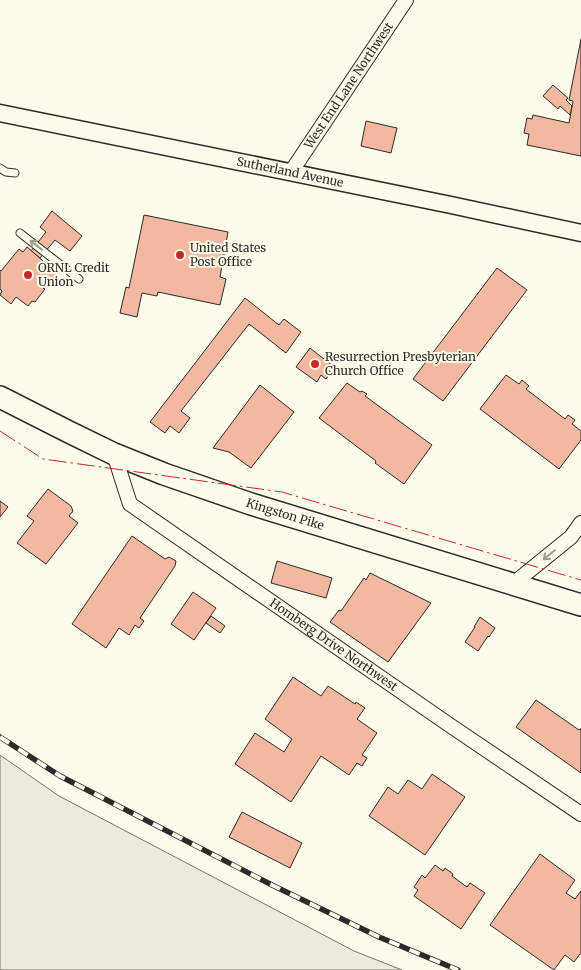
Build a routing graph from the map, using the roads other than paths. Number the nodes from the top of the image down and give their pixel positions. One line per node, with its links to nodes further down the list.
1 (406, 0): 4 (street, West End Lane Northwest)
2 (0, 114): 4 (street, Sutherland Avenue)
3 (0, 168): 5 (lane)
4 (291, 172): 7 (street, Sutherland Avenue)
5 (15, 173)
6 (20, 233): 8 (lane, one-way to 6)
7 (581, 233)
8 (79, 279)
9 (0, 397): 10 (main road, Kingston Pike)
10 (114, 454): 12 (main road, Kingston Pike); 14 (street, Homberg Drive Northwest)
11 (581, 523): 12 (street, one-way to 12)
12 (513, 584): 13 (main road, Kingston Pike)
13 (581, 605)
14 (581, 814)

